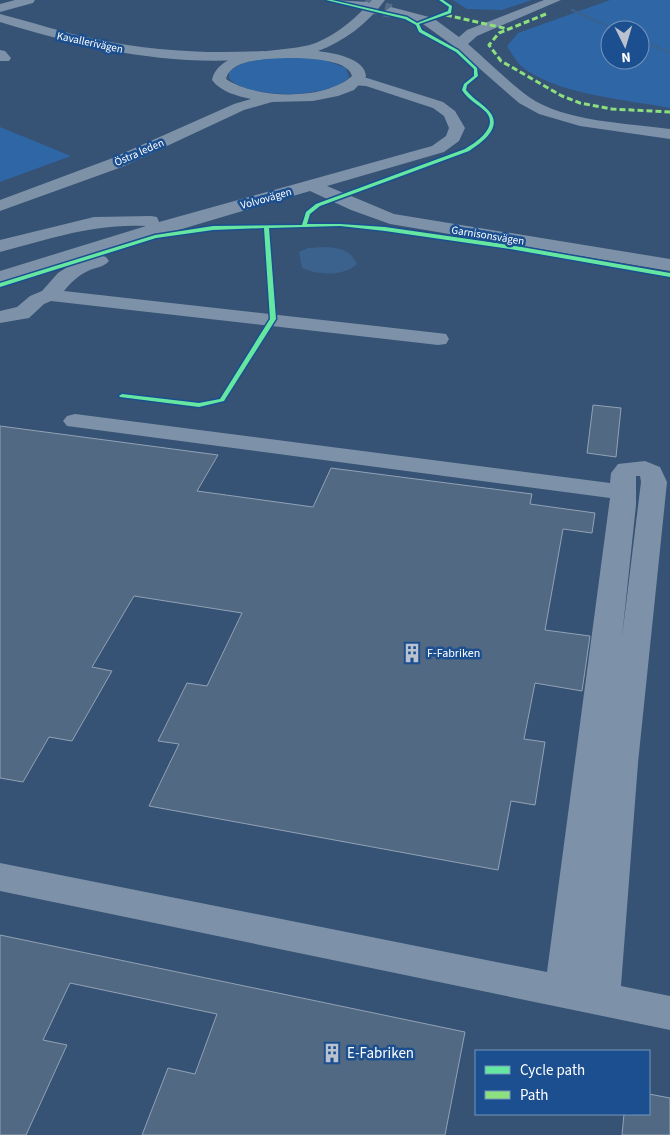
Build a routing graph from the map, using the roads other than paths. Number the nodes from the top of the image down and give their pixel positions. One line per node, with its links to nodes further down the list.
1 (29, 0): 7 (street)
2 (339, 0): 5 (street)
3 (379, 0): 10 (highway)
4 (555, 0): 9 (street)
5 (364, 5)
6 (391, 6): 9 (street); 13 (highway)
7 (0, 8)
8 (0, 18): 12 (street, Kavallerivägen)
9 (460, 44): 19 (street)
10 (294, 54): 11 (highway); 13 (highway)
11 (263, 55): 12 (street); 14 (highway)
12 (182, 56): 14 (street)
13 (347, 63): 15 (highway)
14 (222, 77): 18 (highway); 21 (highway, Östra leden)
15 (356, 82): 16 (highway); 17 (street)
16 (327, 94): 17 (street); 18 (highway)
17 (402, 94): 20 (street, Volvovägen)
18 (278, 98): 22 (highway, Östra leden)
19 (670, 134)
20 (312, 185): 23 (street, Volvovägen); 26 (street, Garnisonsvägen)
21 (0, 202)
22 (0, 206)
23 (204, 216): 24 (street, Volvovägen); 27 (street)
24 (166, 226): 25 (street); 28 (street, Volvovägen)
25 (0, 246)
26 (670, 265)
27 (82, 266): 29 (street); 30 (street)
28 (0, 277)
29 (49, 295): 30 (street); 31 (street)
30 (76, 299): 32 (street)
31 (0, 317)
32 (438, 338)
33 (75, 421): 35 (street)
34 (661, 473): 35 (street); 38 (street)
35 (623, 492): 37 (street)
36 (0, 877): 37 (street)
37 (564, 991): 38 (street)
38 (600, 998): 39 (street)
39 (670, 1013)

